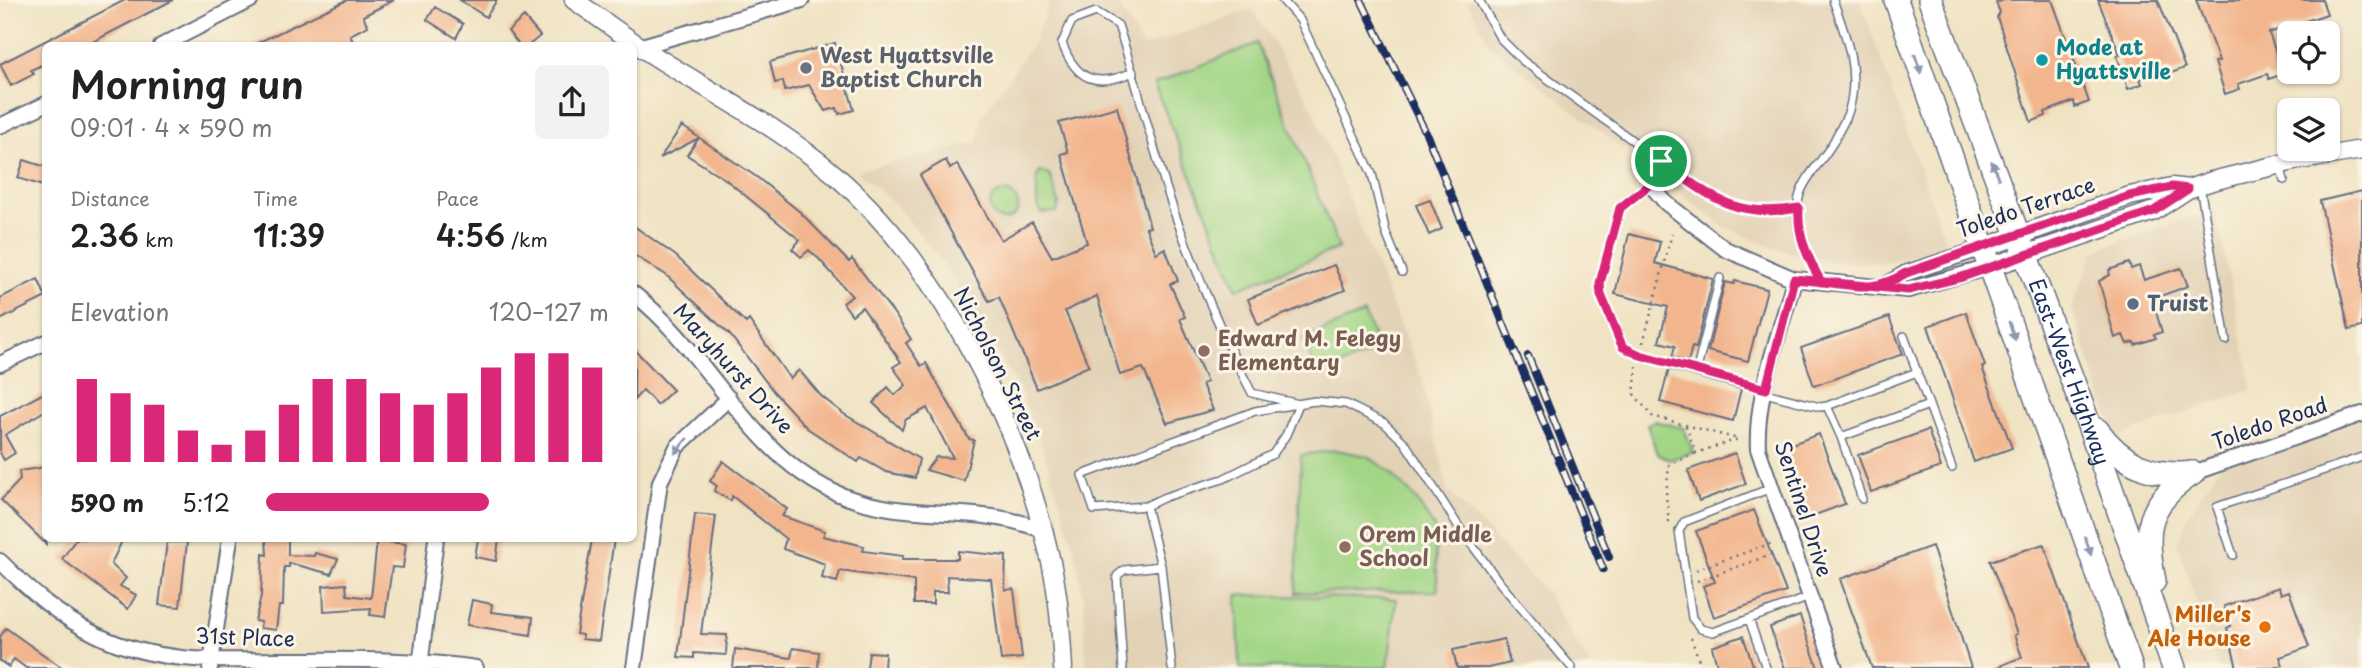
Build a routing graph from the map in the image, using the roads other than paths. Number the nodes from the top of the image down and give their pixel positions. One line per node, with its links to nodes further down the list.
1 (251, 0): 9 (street)
2 (574, 0): 10 (street, Nicholson Street)
3 (802, 0): 11 (street)
4 (1282, 0): 23 (lane)
5 (1479, 0): 17 (lane)
6 (1833, 0): 20 (lane)
7 (1896, 0): 22 (main road, East-West Highway, one-way to 22)
8 (1930, 0): 21 (main road, East-West Highway, one-way to 8)
9 (169, 42)
10 (628, 42)
11 (637, 48)
12 (637, 49): 49 (street, Nicholson Street)
13 (1133, 72): 13 (lane); 37 (lane)
14 (42, 106): 15 (street)
15 (0, 126)
16 (2362, 150): 19 (street, Toledo Terrace)
17 (1661, 161): 18 (lane); 20 (lane)
18 (1650, 184): 25 (street, Toledo Terrace); 33 (lane)
19 (2194, 187): 21 (street, Toledo Terrace); 30 (lane)
20 (1799, 208): 26 (lane)
21 (2022, 244): 22 (street, Toledo Terrace); 40 (main road, East-West Highway)
22 (1986, 258): 27 (street, Toledo Terrace); 27 (street, Toledo Terrace); 68 (main road, East-West Highway, one-way to 68)
23 (1402, 272)
24 (1720, 278): 33 (lane)
25 (1794, 279): 26 (street, Toledo Terrace); 35 (street, Sentinel Drive)
26 (1821, 282): 27 (street, Toledo Terrace)
27 (1883, 287)
28 (637, 297): 36 (street, Maryhurst Drive)
29 (1904, 336): 34 (lane)
30 (2226, 341)
31 (42, 344): 32 (street)
32 (0, 364)
33 (1698, 369): 35 (lane)
34 (1917, 372): 38 (lane); 39 (lane)
35 (1765, 391): 39 (lane); 46 (street, Sentinel Drive)
36 (729, 398): 49 (street, Maryhurst Drive); 61 (street, one-way to 61)
37 (1298, 404): 48 (lane); 48 (lane); 65 (lane)
38 (1929, 405): 42 (lane); 44 (lane)
39 (1828, 406): 42 (lane)
40 (2085, 414): 45 (main road); 57 (main road, East-West Highway)
41 (2362, 414): 45 (street, Toledo Road)
42 (1841, 437): 47 (lane)
43 (2362, 457): 52 (lane)
44 (1952, 468)
45 (2193, 473): 57 (main road)
46 (1771, 488): 55 (street, Sentinel Drive); 56 (lane)
47 (1862, 499)
48 (1146, 506): 54 (lane)
49 (1042, 530): 62 (street, Nicholson Street)
50 (230, 542): 59 (street)
51 (436, 542): 58 (street)
52 (2233, 555)
53 (0, 561): 59 (street, 31st Place)
54 (1161, 566): 63 (lane); 64 (lane)
55 (1810, 597): 56 (lane); 67 (street, Sentinel Drive)
56 (1749, 619): 66 (lane)
57 (2171, 661)
58 (420, 664): 59 (street, 31st Place); 60 (street, 31st Place)
59 (211, 665)
60 (476, 668)
61 (634, 668)
62 (1063, 668)
63 (1123, 668)
64 (1172, 668)
65 (1572, 668)
66 (1766, 668)
67 (1835, 668)
68 (2131, 668)

